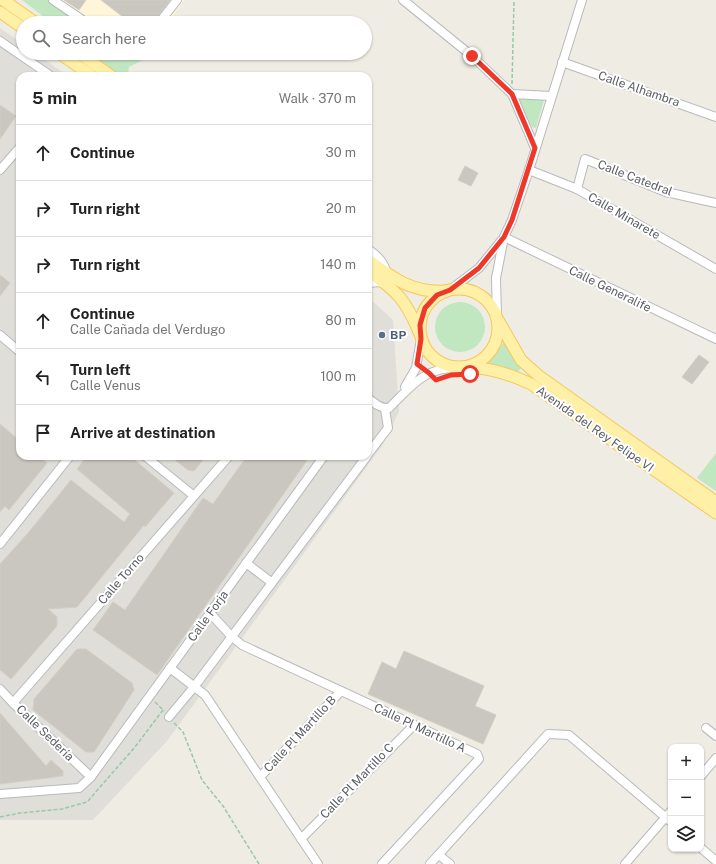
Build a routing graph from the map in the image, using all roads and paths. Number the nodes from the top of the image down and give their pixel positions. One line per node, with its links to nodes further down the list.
1 (4, 0): 7 (main road)
2 (53, 0): 11 (street)
3 (177, 0): 12 (street)
4 (403, 0): 23 (street)
5 (514, 0): 23 (path)
6 (582, 0): 19 (street)
7 (14, 8): 9 (main road); 10 (street)
8 (0, 12): 13 (main road)
9 (26, 16)
10 (34, 16)
11 (77, 16)
12 (164, 16)
13 (16, 23)
14 (0, 41): 15 (street)
15 (16, 52)
16 (28, 60): 20 (street)
17 (69, 60): 21 (main road)
18 (89, 60): 22 (main road)
19 (562, 62): 24 (street); 25 (street, Calle Alhambra)
20 (45, 72)
21 (86, 72)
22 (105, 72)
23 (512, 94): 24 (street); 26 (street)
24 (551, 96): 26 (street)
25 (716, 116)
26 (535, 148): 29 (street)
27 (16, 152): 28 (street)
28 (0, 170)
29 (529, 170): 30 (street, Calle Minarete); 32 (street)
30 (577, 189): 31 (street, Calle Catedral); 35 (street, Calle Minarete)
31 (716, 203)
32 (504, 237): 39 (street); 40 (street); 43 (street, Calle Generalife)
33 (372, 252): 37 (street)
34 (372, 264): 37 (main road)
35 (716, 269)
36 (372, 272): 37 (main road)
37 (387, 279): 38 (street); 39 (main road); 42 (main road)
38 (372, 283)
39 (448, 291): 40 (main road); 42 (main road)
40 (497, 318): 45 (main road); 56 (main road, Avenida del Rey Felipe VI)
41 (0, 335): 44 (street)
42 (421, 337): 45 (main road); 47 (street)
43 (716, 339)
44 (16, 349)
45 (460, 368): 47 (street); 57 (main road, Avenida del Rey Felipe VI)
46 (372, 401): 48 (street)
47 (394, 403): 48 (street)
48 (385, 409): 49 (street)
49 (372, 449)
50 (67, 460): 58 (street)
51 (150, 460): 55 (street)
52 (226, 460): 55 (street, Calle Torno)
53 (321, 460): 59 (street, Calle Forja)
54 (363, 460): 60 (street)
55 (194, 496): 68 (street, Calle Torno)
56 (716, 502)
57 (716, 513)
58 (0, 544)
59 (246, 564): 60 (street); 61 (street, Calle Forja)
60 (271, 582): 62 (street)
61 (210, 613): 62 (street, Calle Pl Martillo A); 63 (street, Calle Forja)
62 (230, 636): 64 (street); 66 (street, Calle Pl Martillo A)
63 (170, 668): 64 (street); 67 (street, Calle Forja)
64 (194, 686): 69 (street); 76 (street)
65 (0, 689): 68 (street, Calle Sedería)
66 (341, 691): 70 (street, Calle Pl Martillo A); 76 (street, Calle Pl Martillo B)
67 (150, 696): 69 (path); 75 (street, Calle Forja)
68 (13, 703): 75 (street, Calle Sedería)
69 (169, 717): 84 (path)
70 (414, 725): 79 (street, Calle Pl Martillo C); 86 (street, Calle Pl Martillo A)
71 (706, 728): 72 (street)
72 (716, 736)
73 (716, 758): 74 (street)
74 (704, 772)
75 (91, 777): 77 (street, Calle Forja)
76 (260, 777): 79 (street)
77 (0, 794)
78 (668, 820): 81 (street); 88 (street)
79 (301, 838): 85 (street)
80 (704, 850): 82 (street)
81 (439, 855): 83 (street); 87 (street)
82 (716, 860)
83 (432, 863)
84 (259, 864)
85 (318, 864)
86 (382, 864)
87 (450, 864)
88 (625, 864)

